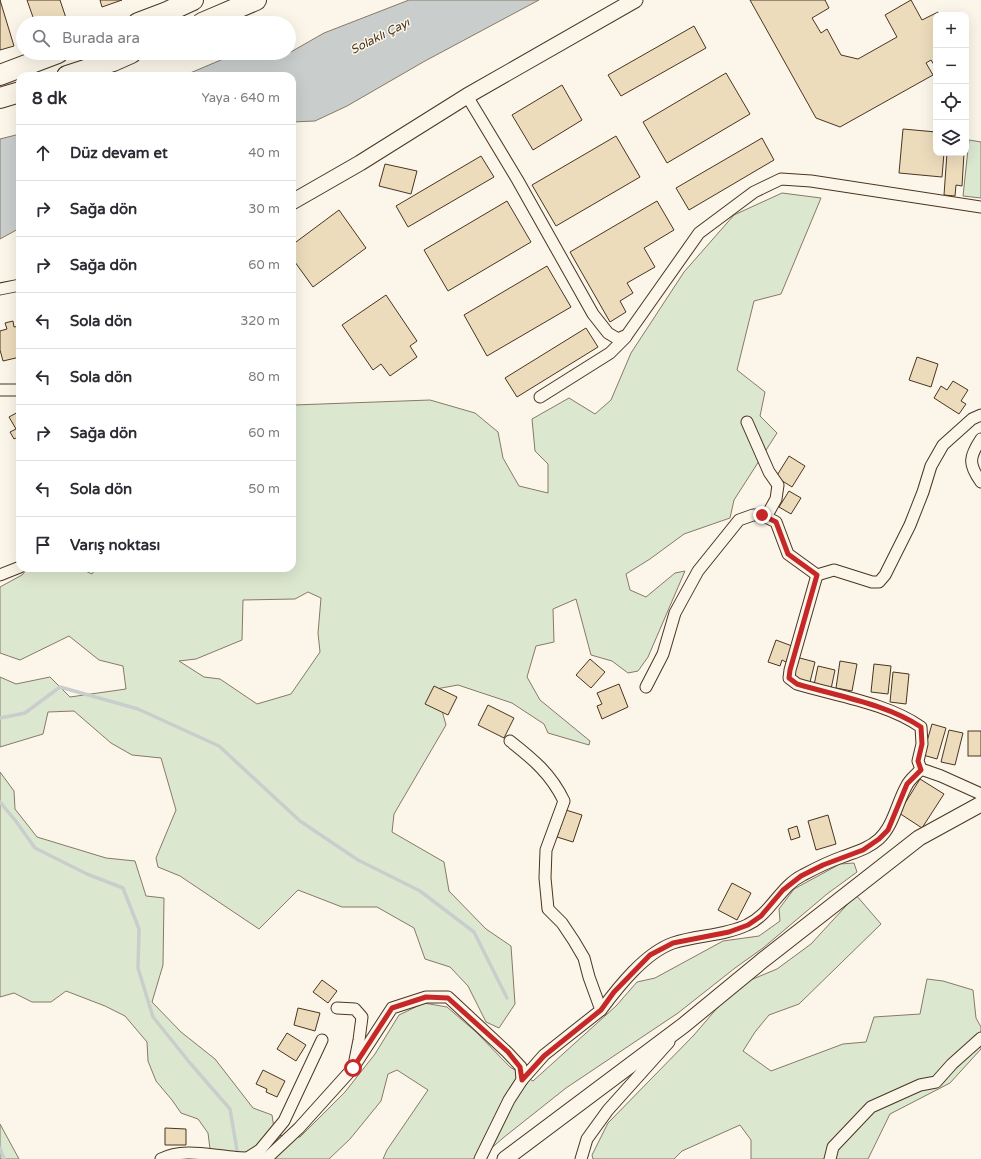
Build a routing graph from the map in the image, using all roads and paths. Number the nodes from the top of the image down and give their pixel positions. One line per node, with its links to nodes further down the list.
1 (193, 0): 4 (highway)
2 (256, 0): 5 (highway)
3 (635, 0): 11 (main road)
4 (156, 16)
5 (218, 16)
6 (40, 60): 9 (highway)
7 (115, 60): 8 (highway)
8 (79, 72)
9 (0, 75)
10 (16, 93): 12 (highway)
11 (467, 96): 13 (main road); 17 (street)
12 (0, 98)
13 (296, 200)
14 (981, 207): 17 (street)
15 (16, 286): 16 (street)
16 (0, 289)
17 (627, 336): 20 (street)
18 (0, 390): 19 (street)
19 (16, 390)
20 (540, 398)
21 (981, 415): 28 (street)
22 (746, 422): 25 (street)
23 (981, 439): 24 (street)
24 (981, 482)
25 (766, 517): 28 (street); 29 (street)
26 (16, 569): 27 (street)
27 (0, 575)
28 (817, 575): 31 (street)
29 (646, 687)
30 (510, 741): 35 (street)
31 (921, 770): 32 (street); 35 (street)
32 (981, 794)
33 (981, 804): 36 (main road)
34 (337, 1008): 39 (street)
35 (601, 1010): 40 (street)
36 (684, 1025): 45 (main road); 46 (street)
37 (981, 1038): 47 (street)
38 (322, 1040): 42 (street)
39 (353, 1068): 40 (street); 43 (street)
40 (522, 1080): 44 (street)
41 (167, 1157): 42 (street)
42 (249, 1158): 43 (street)
43 (266, 1158)
44 (480, 1159)
45 (505, 1159)
46 (581, 1159)
47 (830, 1159)

